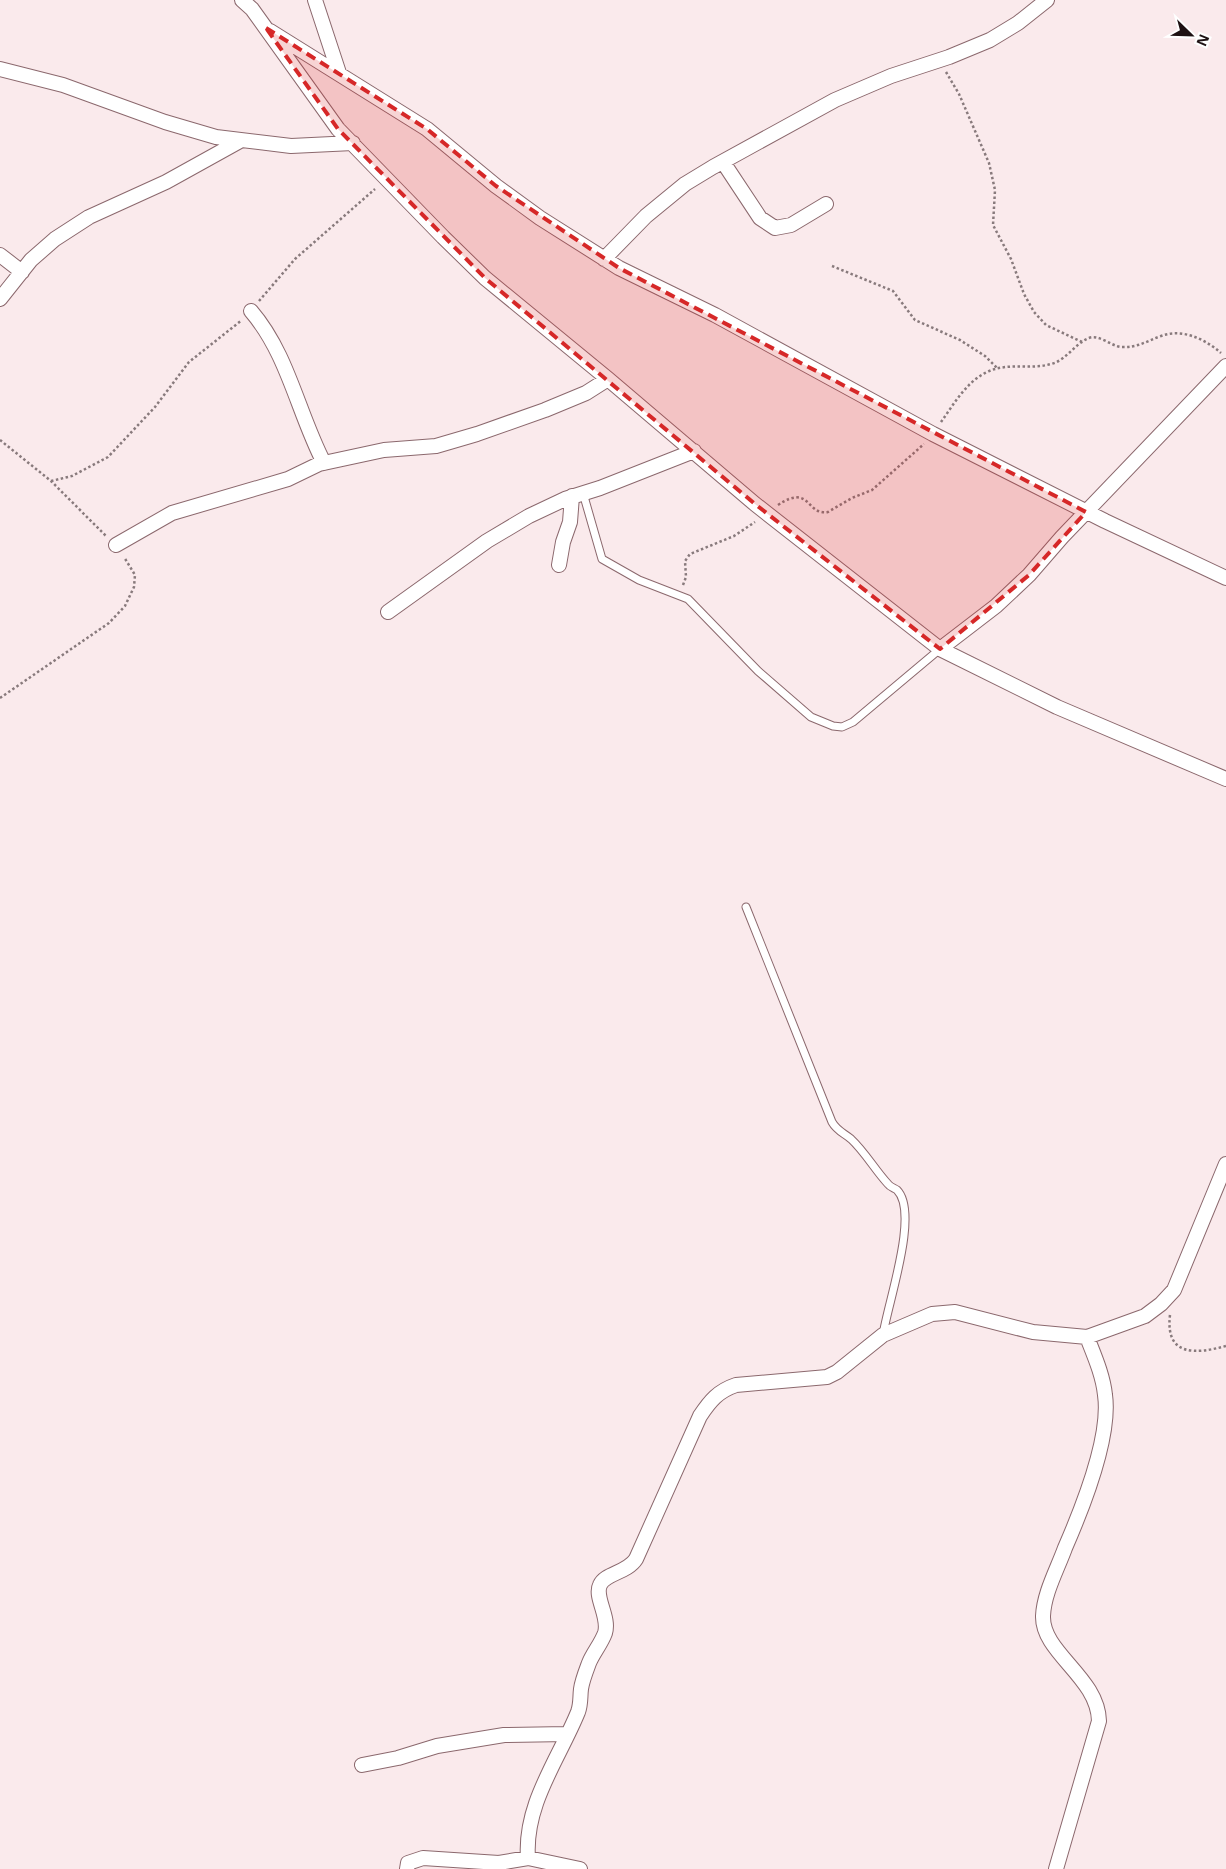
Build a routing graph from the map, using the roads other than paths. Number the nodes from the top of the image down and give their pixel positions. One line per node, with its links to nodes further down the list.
1 (242, 0): 4 (street)
2 (315, 0): 6 (street)
3 (1047, 0): 9 (street)
4 (266, 28): 6 (street); 8 (street)
5 (0, 69): 7 (street)
6 (339, 73): 12 (street)
7 (240, 141): 8 (street); 13 (street)
8 (353, 143): 17 (street)
9 (723, 162): 10 (street); 12 (street)
10 (826, 204)
11 (0, 254): 13 (street)
12 (604, 259): 21 (street)
13 (22, 272): 14 (street)
14 (0, 299)
15 (251, 310): 19 (street)
16 (1226, 366): 21 (street)
17 (608, 379): 18 (street); 19 (street)
18 (694, 451): 20 (street); 26 (street)
19 (324, 463): 22 (street)
20 (578, 495): 23 (street); 25 (street); 26 (lane)
21 (1086, 512): 24 (street); 26 (street)
22 (116, 546)
23 (559, 565)
24 (1226, 578)
25 (388, 612)
26 (940, 649): 27 (street)
27 (1226, 779)
28 (746, 907): 30 (lane)
29 (1226, 1164): 31 (street)
30 (882, 1335): 31 (street); 32 (street)
31 (1086, 1337): 37 (street)
32 (567, 1734): 33 (street); 34 (street)
33 (362, 1765)
34 (528, 1858): 35 (street); 36 (street)
35 (408, 1869)
36 (580, 1869)
37 (1056, 1869)

